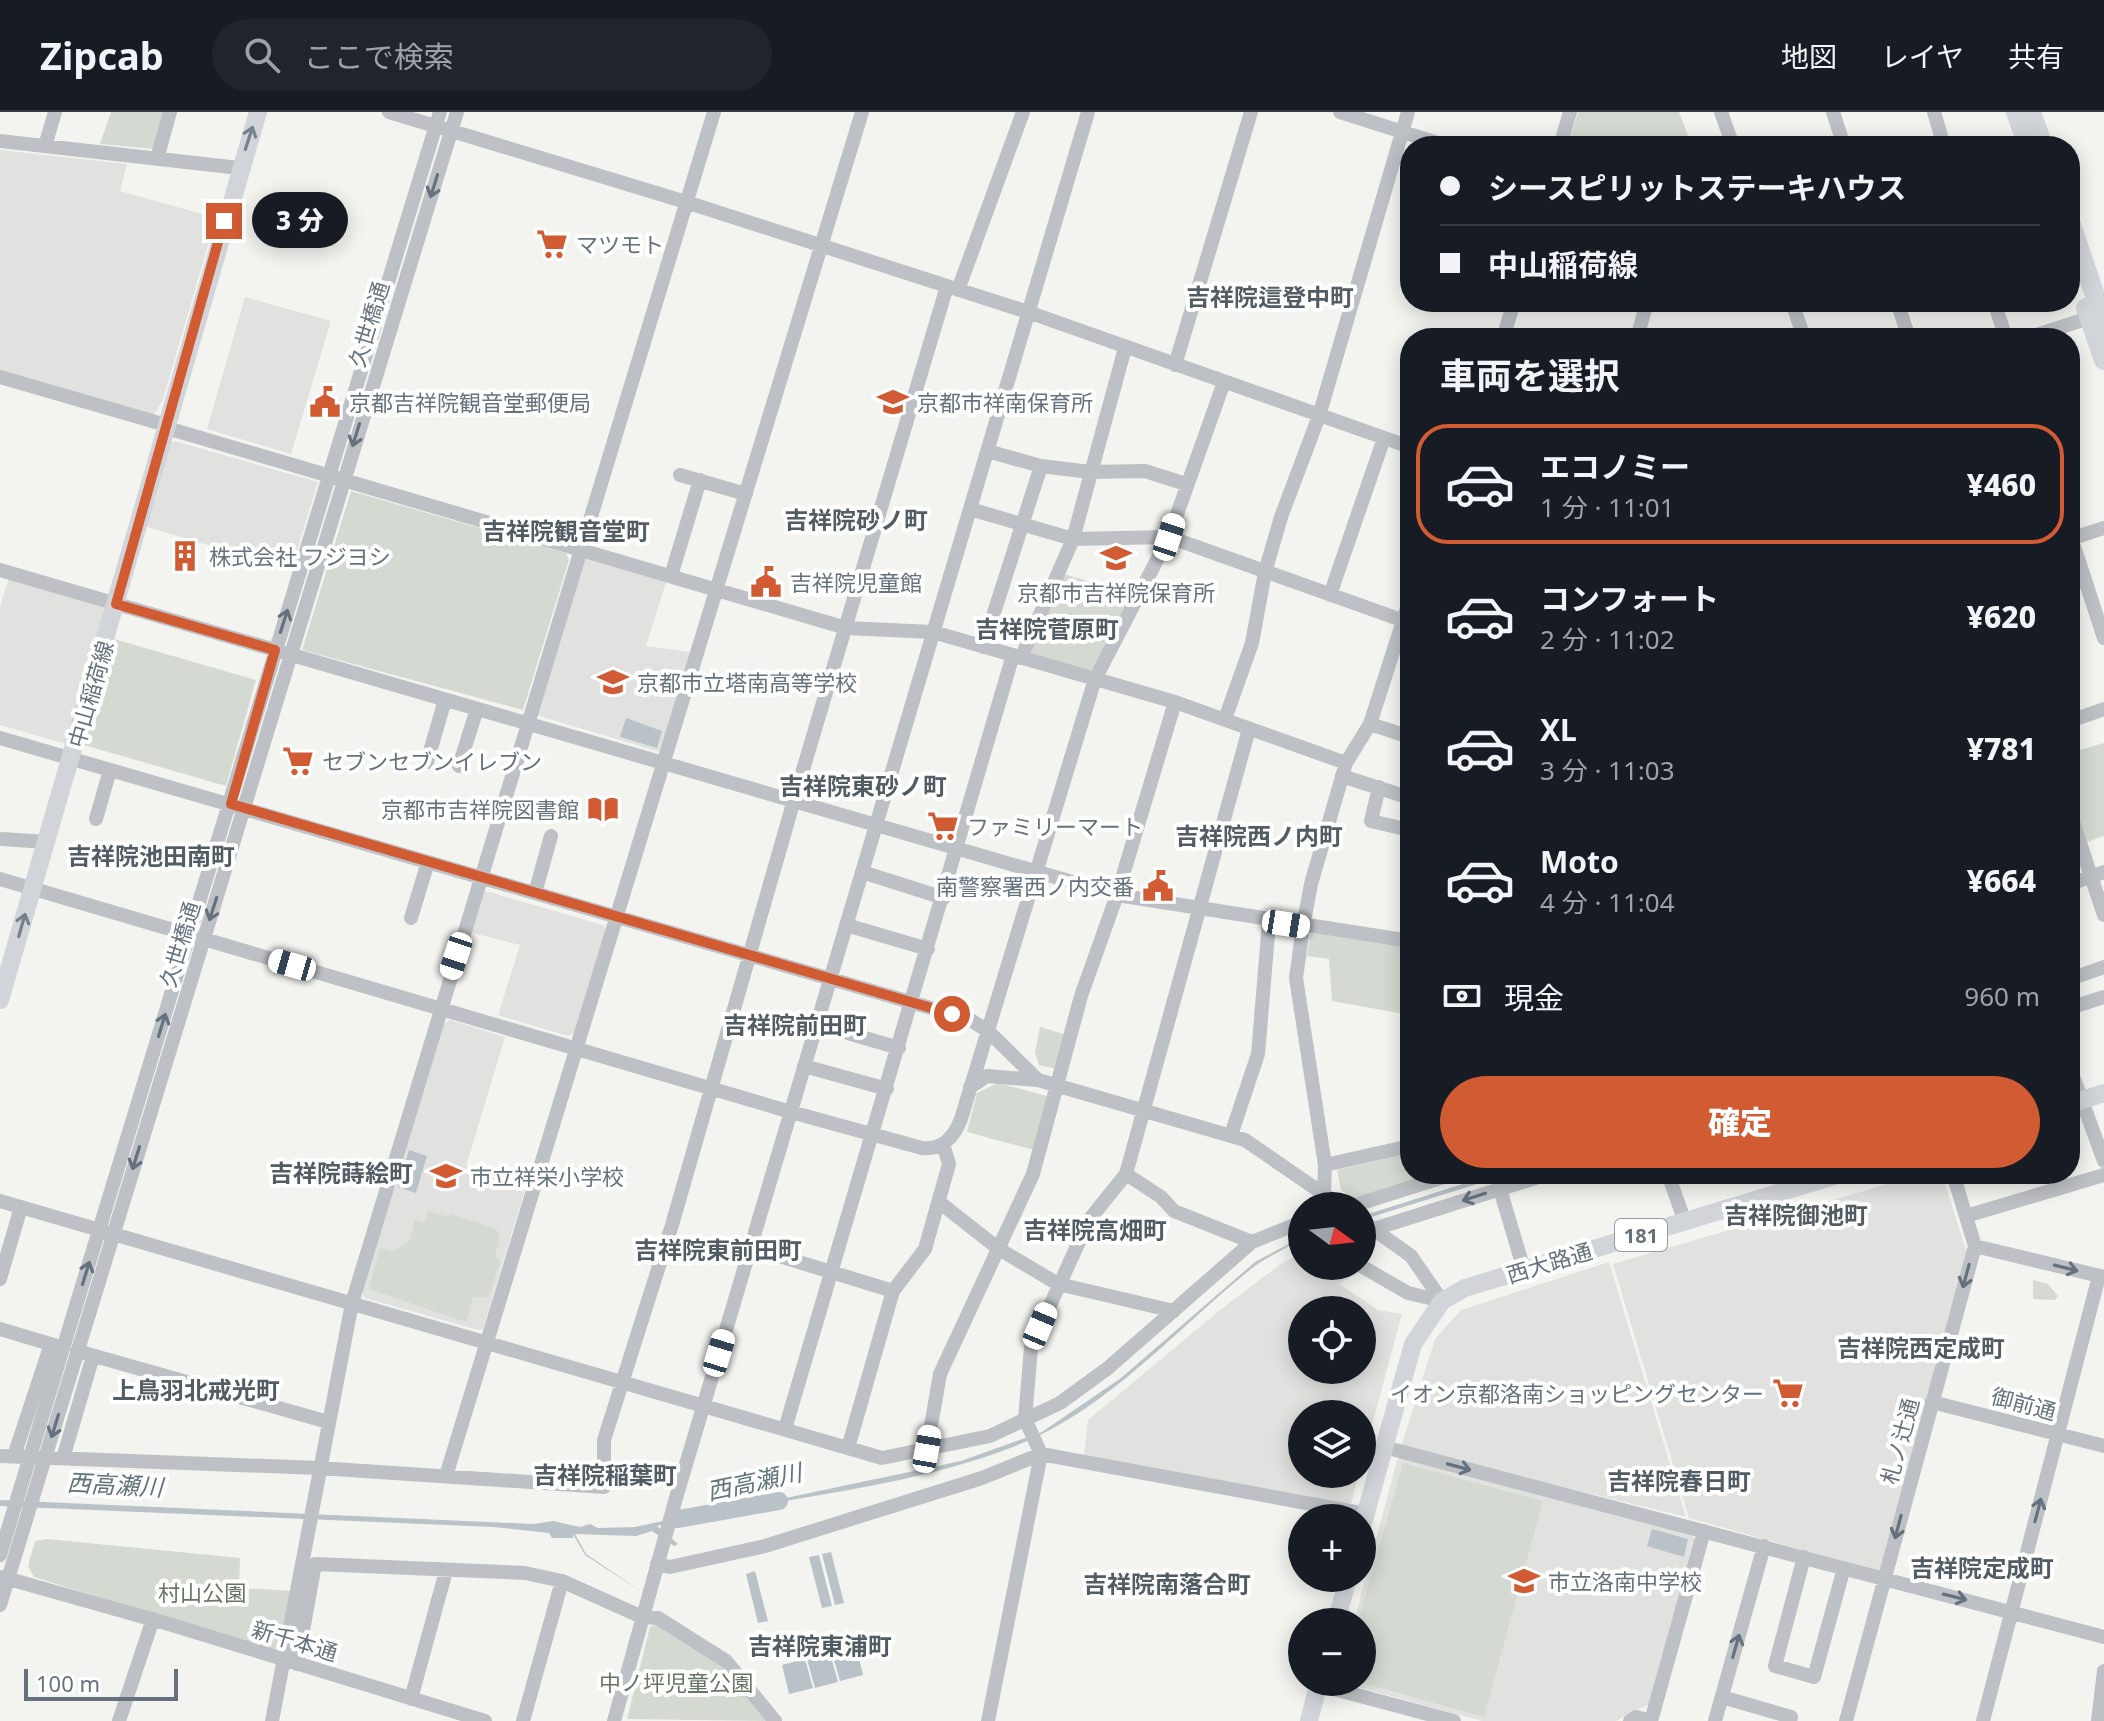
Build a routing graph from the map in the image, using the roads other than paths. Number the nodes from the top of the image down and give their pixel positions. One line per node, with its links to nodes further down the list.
1 (55, 112): 32 (street)
2 (170, 112): 33 (street)
3 (258, 112): 34 (main road, 中山稲荷線, one-way to 3)
4 (389, 112): 19 (street)
5 (457, 112): 20 (street, 久世橋通)
6 (714, 112): 35 (street)
7 (862, 112): 36 (street)
8 (1023, 112): 39 (street)
9 (1088, 112): 40 (street)
10 (1251, 112): 45 (street)
11 (1340, 112): 21 (street)
12 (1408, 112): 21 (street)
13 (1570, 112): 24 (street)
14 (1721, 112): 25 (street)
15 (1833, 112): 26 (street)
16 (1934, 112): 27 (street)
17 (2016, 112): 28 (highway)
18 (2031, 112): 29 (highway)
19 (438, 119): 20 (street); 56 (street, 久世橋通)
20 (452, 131): 35 (street); 56 (street, 久世橋通, one-way to 56)
21 (1402, 131): 22 (street); 23 (street)
22 (1401, 136)
23 (1417, 136)
24 (1563, 136)
25 (1729, 136)
26 (1841, 136)
27 (1941, 136)
28 (2024, 136)
29 (2039, 136)
30 (1400, 138): 48 (street)
31 (0, 141): 32 (street)
32 (45, 146): 33 (street)
33 (157, 159): 34 (street)
34 (239, 168): 49 (main road, 中山稲荷線)
35 (686, 202): 36 (street); 66 (street)
36 (820, 246): 39 (street); 59 (street)
37 (2080, 253): 41 (highway)
38 (2080, 281): 41 (highway)
39 (953, 288): 40 (street); 75 (street)
40 (1028, 312): 43 (street); 52 (street)
41 (2100, 316): 42 (street); 44 (highway)
42 (2060, 328)
43 (1125, 348): 45 (street); 54 (street)
44 (2104, 360)
45 (1175, 365): 47 (street)
46 (0, 377): 49 (street)
47 (1224, 382): 48 (street); 58 (street)
48 (1319, 416): 50 (street); 69 (street)
49 (166, 426): 56 (street); 73 (main road, 中山稲荷線)
50 (1384, 438): 51 (street); 72 (street)
51 (1400, 444)
52 (987, 451): 53 (street); 60 (street)
53 (1041, 466): 54 (street); 61 (street)
54 (1090, 472): 58 (street); 65 (street)
55 (680, 475): 57 (street)
56 (336, 478): 66 (street); 80 (street, 久世橋通)
57 (700, 480): 59 (street); 70 (street)
58 (1186, 484): 64 (street)
59 (746, 494): 71 (street)
60 (970, 509): 61 (street); 76 (street)
61 (1022, 525): 65 (street); 79 (street)
62 (2104, 528): 63 (street)
63 (2080, 534)
64 (1169, 537): 65 (street); 69 (street); 82 (street)
65 (1073, 539): 81 (street)
66 (582, 549): 70 (street); 89 (street)
67 (2080, 567): 77 (street)
68 (0, 570): 73 (street)
69 (1265, 572): 72 (street); 88 (street)
70 (671, 576): 71 (street)
71 (718, 590): 75 (street); 96 (street)
72 (1330, 595): 74 (street)
73 (116, 604): 80 (street); 94 (main road, 中山稲荷線)
74 (1400, 620)
75 (846, 628): 76 (street); 102 (street)
76 (933, 632): 79 (street); 105 (street)
77 (2104, 638)
78 (1400, 639): 90 (street)
79 (983, 647): 81 (street)
80 (282, 652): 83 (street); 103 (street, 久世橋通)
81 (1017, 656): 82 (street); 111 (street)
82 (1095, 679): 84 (street); 114 (street)
83 (445, 700): 85 (street); 95 (street)
84 (1175, 702): 88 (street); 120 (street)
85 (477, 709): 89 (street); 97 (street)
86 (2104, 709): 87 (street)
87 (2080, 717)
88 (1225, 719): 91 (street)
89 (527, 724): 96 (street); 116 (street)
90 (1370, 724): 92 (street); 99 (street)
91 (1249, 729): 99 (street); 122 (street)
92 (1400, 734)
93 (0, 738): 94 (street)
94 (71, 758): 98 (street); 110 (main road, 中山稲荷線)
95 (427, 762)
96 (665, 763): 102 (street); 124 (street)
97 (459, 766)
98 (110, 770): 103 (street); 104 (street)
99 (1344, 770): 100 (street); 128 (street)
100 (1379, 787): 101 (street); 106 (street)
101 (1400, 794)
102 (794, 800): 105 (street); 132 (street)
103 (238, 806): 112 (street); 129 (street, 久世橋通)
104 (96, 819)
105 (876, 824): 111 (street); 113 (street)
106 (1400, 829)
107 (2080, 835): 115 (street)
108 (551, 836): 119 (street)
109 (2, 839): 110 (street)
110 (46, 842): 118 (main road, 中山稲荷線)
111 (958, 850): 114 (street); 121 (street)
112 (428, 862): 116 (street); 125 (street)
113 (862, 872): 121 (street); 127 (street)
114 (1037, 872): 120 (street); 142 (street)
115 (2098, 874): 123 (street)
116 (481, 878): 119 (street); 140 (street)
117 (0, 879): 118 (street)
118 (32, 889): 129 (street); 137 (main road, 中山稲荷線, one-way to 118)
119 (535, 893): 124 (street)
120 (1117, 895): 122 (street); 148 (street)
121 (944, 898): 131 (street)
122 (1197, 910): 126 (street); 153 (street)
123 (2104, 915)
124 (617, 917): 132 (street); 144 (street)
125 (411, 918)
126 (1269, 922): 128 (street); 157 (street)
127 (846, 925): 131 (street); 135 (street)
128 (1303, 927): 130 (street); 161 (street)
129 (196, 937): 140 (street); 182 (street, 久世橋通)
130 (1400, 940)
131 (928, 949): 138 (street)
132 (748, 955): 135 (street); 147 (street)
133 (2104, 967): 134 (street)
134 (2080, 975)
135 (830, 978): 138 (street); 141 (street)
136 (2104, 997): 139 (street)
137 (0, 1000)
138 (912, 1002): 142 (street); 143 (street)
139 (2080, 1005)
140 (439, 1008): 144 (street); 196 (street)
141 (817, 1024): 143 (street); 145 (street)
142 (988, 1031): 146 (street); 149 (street)
143 (899, 1048): 150 (street)
144 (577, 1049): 147 (street); 199 (street)
145 (804, 1066): 150 (street); 155 (street)
146 (1038, 1080): 148 (street); 149 (street)
147 (712, 1086): 155 (street); 202 (street)
148 (1057, 1086): 153 (street); 187 (street)
149 (970, 1087): 158 (street)
150 (887, 1089): 156 (street)
151 (2104, 1093): 152 (main road)
152 (2080, 1101)
153 (1142, 1110): 157 (street); 162 (street)
154 (2080, 1110): 160 (street)
155 (791, 1112): 156 (street); 186 (street)
156 (873, 1135): 158 (street); 189 (street)
157 (1231, 1135): 172 (street)
158 (943, 1144): 176 (street)
159 (1400, 1148): 161 (street)
160 (2104, 1161)
161 (1325, 1165): 173 (street)
162 (1126, 1174): 184 (street); 193 (street)
163 (2104, 1175): 164 (street)
164 (2080, 1182)
165 (1421, 1184): 174 (street)
166 (1516, 1184): 171 (street)
167 (1672, 1184): 179 (street)
168 (1808, 1184): 179 (main road, 西大路通 / 181)
169 (1956, 1184): 178 (street)
170 (2074, 1184): 178 (street)
171 (1500, 1189): 180 (street, one-way to 180); 188 (street)
172 (1323, 1192)
173 (1324, 1192)
174 (1376, 1198)
175 (0, 1201): 177 (street)
176 (939, 1202): 187 (street); 194 (street)
177 (21, 1207): 182 (street); 192 (street)
178 (1966, 1216): 185 (street)
179 (1685, 1222): 188 (main road, 西大路通 / 181)
180 (1376, 1224)
181 (1288, 1228): 184 (street)
182 (107, 1230): 196 (street); 200 (street, 久世橋通)
183 (1376, 1231): 195 (street)
184 (1252, 1242): 197 (street)
185 (1975, 1246): 191 (street, one-way to 191); 203 (street, 札ノ辻通, one-way to 203)
186 (750, 1247): 189 (street); 204 (street)
187 (999, 1249): 193 (street); 212 (street)
188 (1524, 1270): 195 (main road, 西大路通 / 181)
189 (832, 1274): 194 (street); 207 (street)
190 (1376, 1275): 195 (street)
191 (2102, 1276): 208 (street)
192 (0, 1279)
193 (1058, 1284): 197 (street); 205 (street)
194 (893, 1291): 211 (street)
195 (1442, 1301): 210 (main road)
196 (352, 1303): 199 (street); 206 (street)
197 (1174, 1311): 205 (street)
198 (0, 1329): 200 (street)
199 (487, 1342): 202 (street); 217 (street)
200 (64, 1348): 201 (street); 214 (street); 222 (street, 久世橋通); 227 (street, 久世橋通, one-way to 227)
201 (93, 1356): 206 (street); 215 (street)
202 (624, 1381): 204 (street); 217 (street)
203 (1932, 1402): 208 (street, 御前通); 228 (street, 札ノ辻通, one-way to 228)
204 (703, 1405): 207 (street); 224 (street)
205 (1026, 1421): 212 (street); 213 (street)
206 (328, 1422): 216 (street)
207 (785, 1429): 211 (street)
208 (2058, 1435): 209 (street, 御前通); 231 (street, one-way to 208)
209 (2104, 1446)
210 (1384, 1447): 219 (main road); 220 (street, one-way to 220)
211 (848, 1448): 212 (street)
212 (927, 1449)
213 (1040, 1453): 218 (street); 224 (street); 248 (street)
214 (7, 1456): 215 (street)
215 (63, 1458): 216 (street)
216 (319, 1468): 217 (street); 235 (street)
217 (446, 1476)
218 (1288, 1504)
219 (1368, 1504)
220 (1704, 1531): 221 (street); 251 (street)
221 (1764, 1546): 223 (street); 239 (street, one-way to 221)
222 (0, 1555)
223 (1804, 1557): 225 (street); 225 (street)
224 (657, 1564): 232 (street)
225 (1844, 1568): 228 (street)
226 (446, 1571): 229 (street); 235 (street); 240 (street)
227 (4, 1578): 230 (street, 久世橋通); 233 (street, 新千本通)
228 (1884, 1579): 231 (street, one-way to 231); 254 (street, 札ノ辻通)
229 (562, 1581): 232 (street); 245 (street)
230 (0, 1605)
231 (2011, 1611): 234 (street); 255 (street)
232 (644, 1612): 246 (street); 247 (street)
233 (153, 1619): 235 (street, 新千本通); 242 (street)
234 (2104, 1637)
235 (291, 1662): 240 (street, 新千本通); 243 (street)
236 (2104, 1671): 256 (street)
237 (1316, 1696): 249 (main road)
238 (1363, 1696): 241 (street)
239 (1722, 1697): 252 (street); 253 (street)
240 (411, 1699): 244 (street, 新千本通)
241 (1444, 1720)
242 (119, 1721)
243 (272, 1721)
244 (485, 1721)
245 (523, 1721)
246 (614, 1721)
247 (775, 1721)
248 (988, 1721)
249 (1309, 1721)
250 (1630, 1721): 251 (street)
251 (1651, 1721)
252 (1715, 1721)
253 (1790, 1721)
254 (1846, 1721)
255 (1983, 1721)
256 (2098, 1721)

